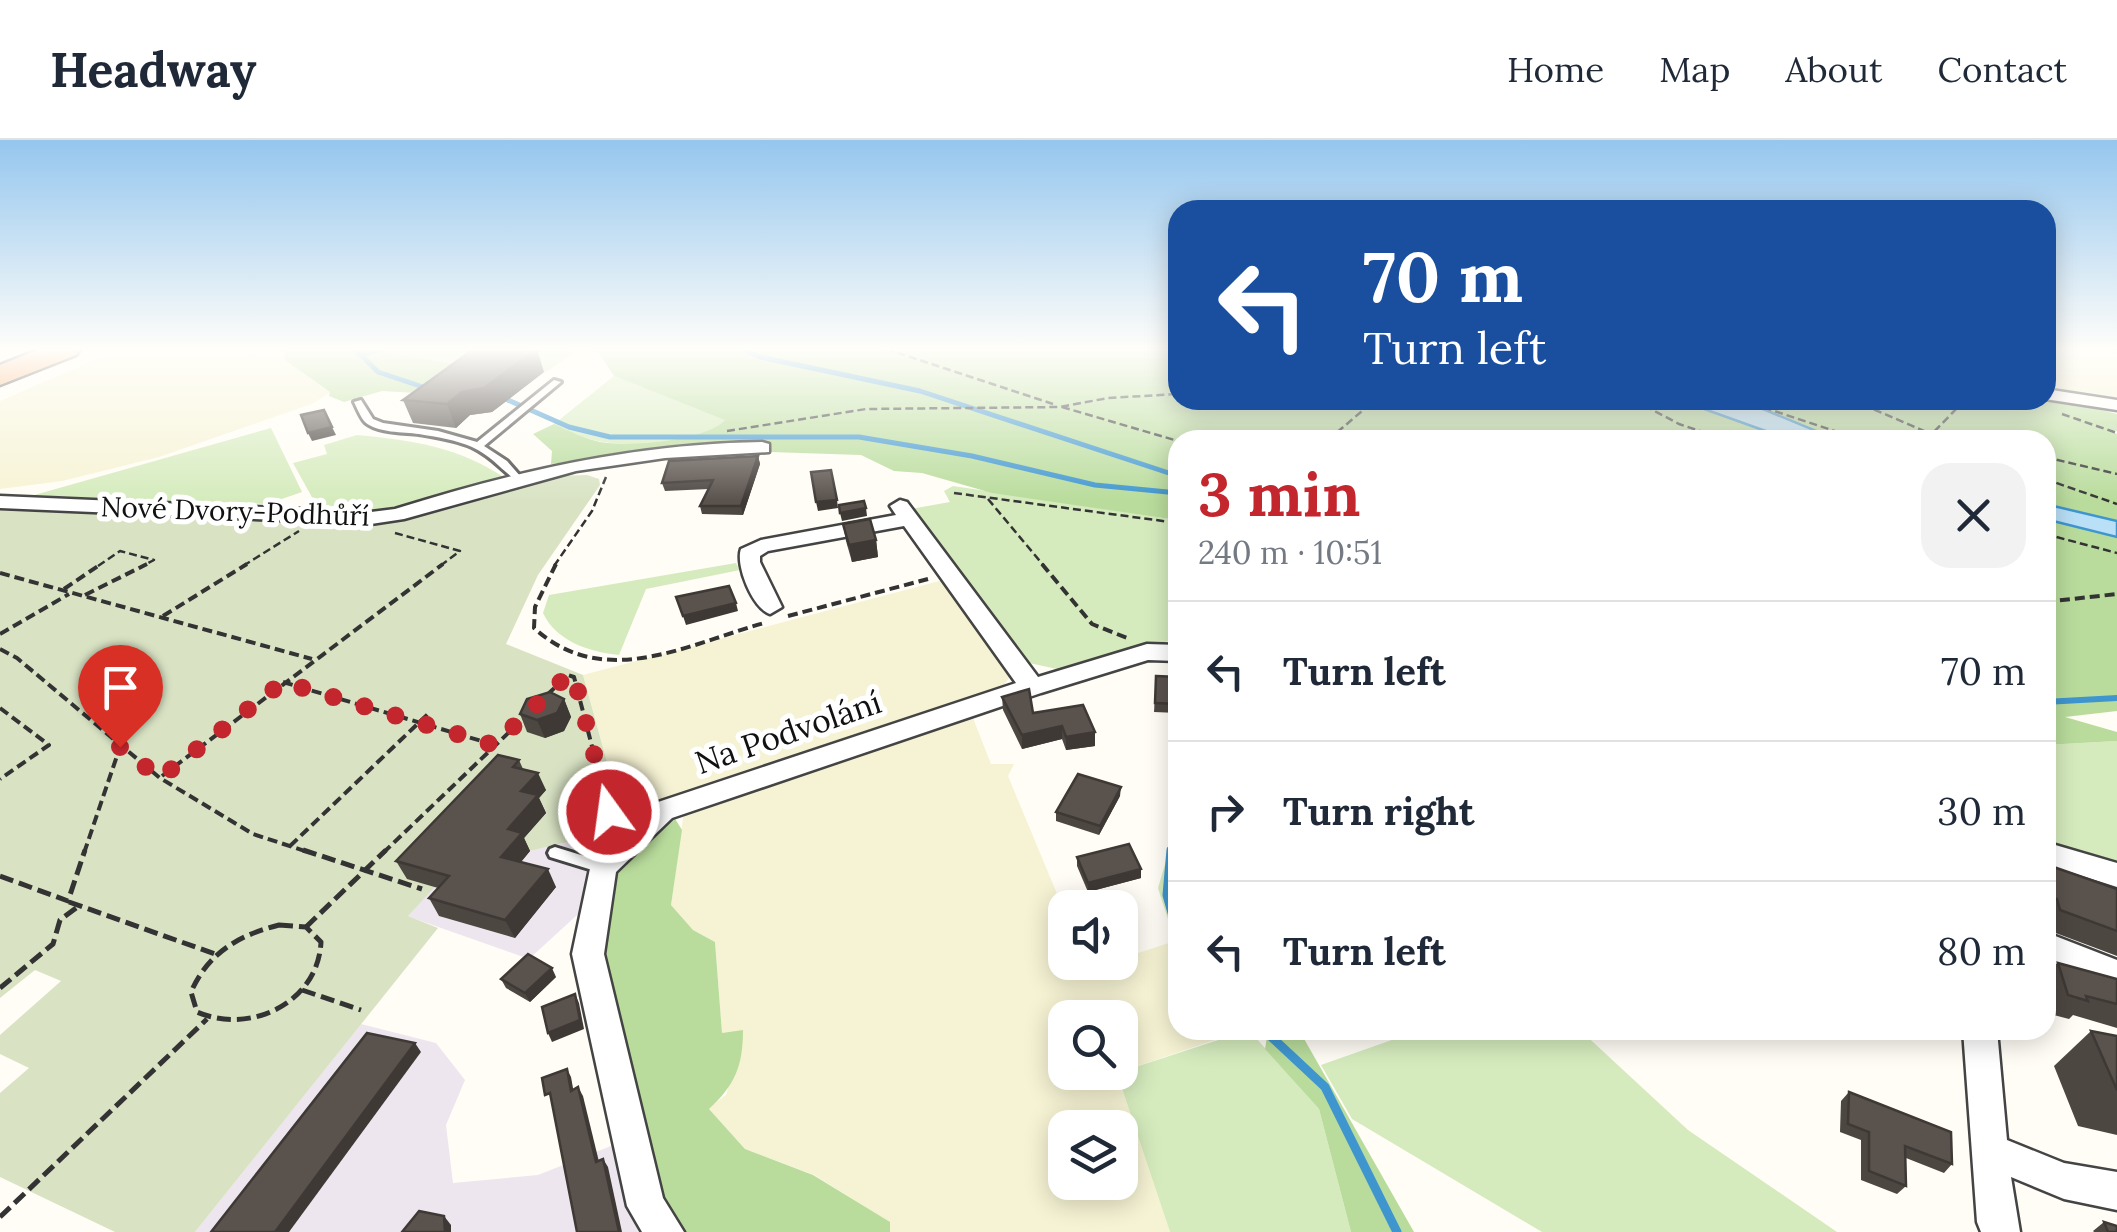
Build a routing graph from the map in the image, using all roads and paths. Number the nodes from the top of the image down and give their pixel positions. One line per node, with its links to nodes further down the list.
1 (535, 400): 22 (lane)
2 (1042, 400): 7 (path)
3 (1096, 400): 7 (path)
4 (2084, 400): 6 (street)
5 (358, 402): 22 (lane)
6 (2117, 405)
7 (1060, 406): 19 (path); 21 (path)
8 (1363, 410): 14 (path)
9 (1653, 410): 15 (path)
10 (1770, 410): 16 (path)
11 (1875, 410): 17 (path)
12 (1955, 410): 18 (path)
13 (2058, 412): 20 (path)
14 (1340, 430)
15 (1697, 430)
16 (1832, 430)
17 (1921, 430)
18 (1937, 430)
19 (721, 432)
20 (2117, 434)
21 (1168, 438)
22 (479, 445): 27 (lane)
23 (762, 448): 27 (street, Nové Dvory-Podhůří)
24 (2056, 460): 26 (path)
25 (594, 471): 38 (path)
26 (2117, 474)
27 (516, 478): 33 (street, Nové Dvory-Podhůří)
28 (2056, 483): 32 (path)
29 (954, 493): 30 (path)
30 (988, 499): 34 (path); 48 (path)
31 (0, 502): 33 (street, Nové Dvory-Podhůří)
32 (2117, 504)
33 (371, 518): 51 (path)
34 (1168, 522)
35 (300, 530): 46 (path)
36 (2056, 537): 37 (path)
37 (2117, 552)
38 (947, 573): 45 (street); 53 (street)
39 (0, 574): 40 (path)
40 (63, 590): 41 (path); 43 (path)
41 (72, 592): 43 (path); 47 (path)
42 (2117, 594): 44 (path)
43 (85, 596): 46 (path)
44 (2056, 601)
45 (770, 607)
46 (163, 616): 51 (path)
47 (0, 634)
48 (1134, 640)
49 (0, 649): 60 (path)
50 (1168, 653): 53 (street)
51 (312, 659): 52 (path)
52 (283, 682): 58 (path); 62 (path)
53 (1032, 687): 67 (street, Na Podvolání)
54 (543, 698): 63 (path)
55 (0, 708): 61 (path)
56 (531, 710): 59 (path)
57 (429, 714): 58 (path)
58 (419, 723): 59 (path); 64 (path)
59 (494, 745): 68 (path)
60 (120, 747): 62 (path); 72 (path)
61 (0, 778)
62 (160, 778): 64 (path)
63 (609, 812)
64 (290, 846): 68 (path)
65 (554, 852): 67 (lane)
66 (2056, 856): 69 (street)
67 (602, 867): 86 (street)
68 (365, 871): 71 (path); 74 (path)
69 (2117, 874)
70 (0, 876): 72 (path)
71 (422, 890)
72 (68, 901): 73 (path)
73 (80, 906): 76 (path); 78 (path)
74 (306, 928): 76 (path); 79 (path)
75 (2056, 949): 77 (street)
76 (215, 954): 81 (path)
77 (2117, 974)
78 (0, 988)
79 (302, 990): 80 (path); 81 (path)
80 (361, 1010)
81 (207, 1019): 85 (path)
82 (1981, 1040): 83 (street)
83 (1990, 1151): 84 (street); 87 (street)
84 (2117, 1191)
85 (0, 1217)
86 (664, 1232)
87 (2001, 1232)

